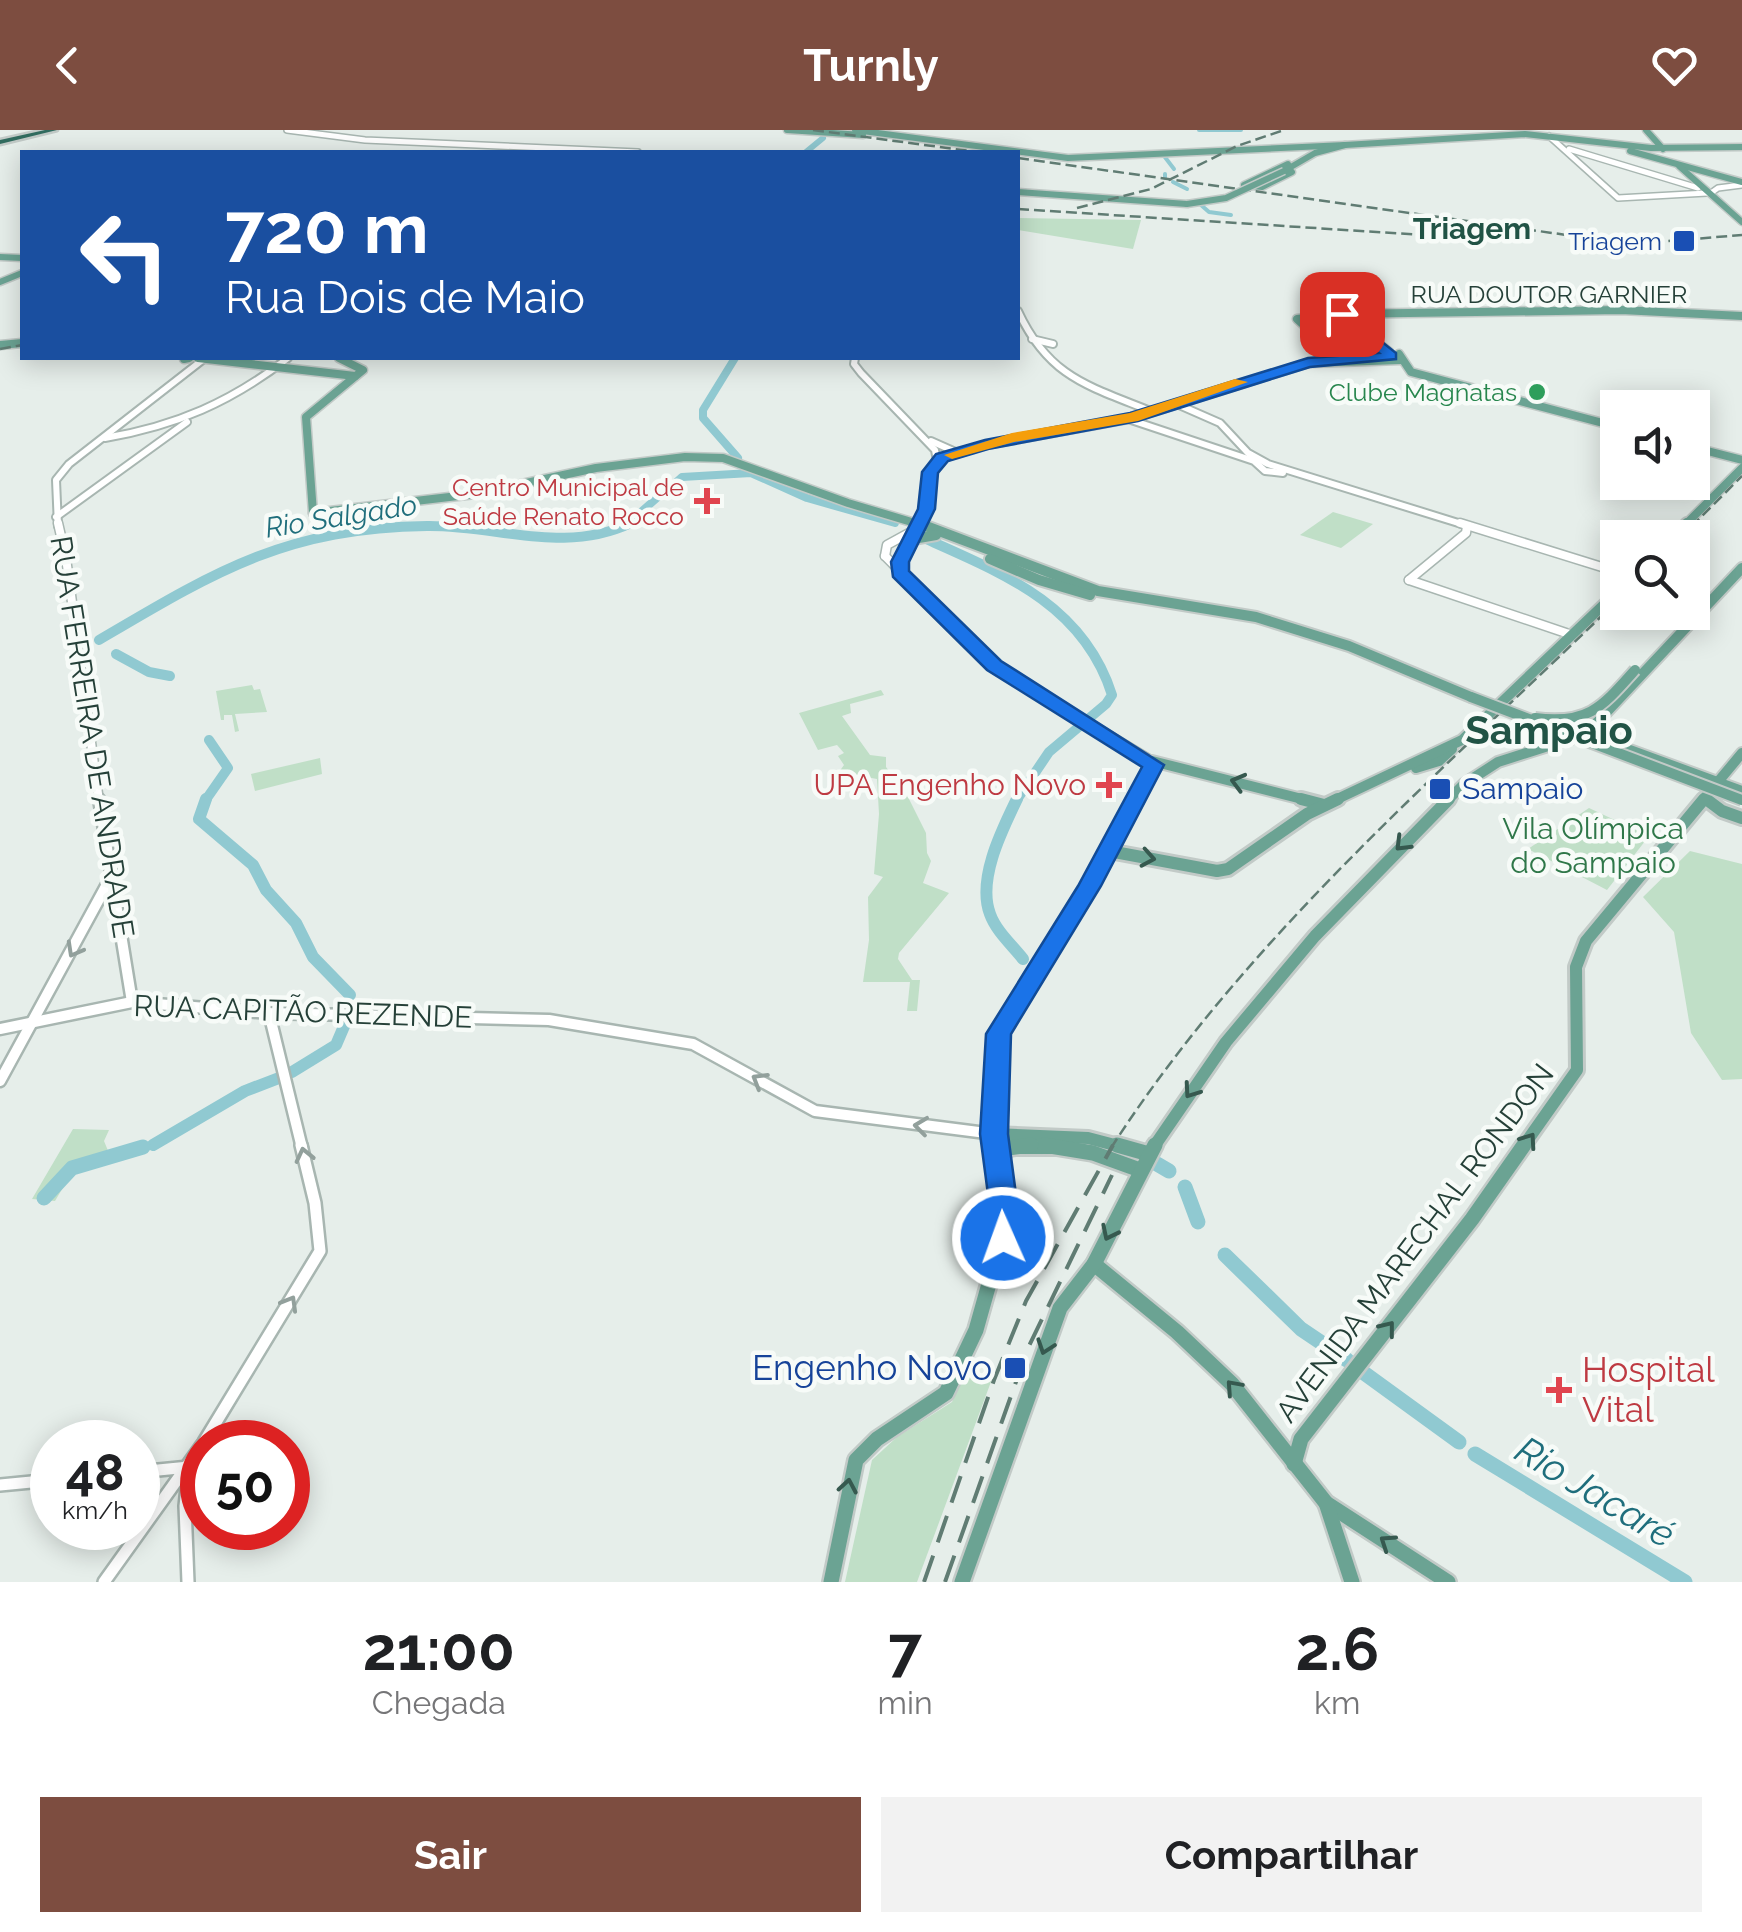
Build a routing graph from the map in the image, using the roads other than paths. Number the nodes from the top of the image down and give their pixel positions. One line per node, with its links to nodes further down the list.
1 (51, 130): 7 (highway); 11 (highway)
2 (287, 130): 18 (street)
3 (787, 130): 9 (main road)
4 (844, 130): 9 (main road)
5 (856, 130): 20 (main road)
6 (1646, 130): 16 (main road)
7 (21, 132): 11 (highway)
8 (1540, 134): 10 (street); 12 (main road); 13 (main road)
9 (830, 135): 19 (main road)
10 (1550, 137): 12 (main road); 13 (main road); 14 (street)
11 (2, 138)
12 (1602, 138): 16 (main road); 26 (main road)
13 (1369, 145): 15 (main road)
14 (1562, 146): 27 (street); 29 (street)
15 (1351, 148): 22 (main road); 24 (main road)
16 (1662, 148): 17 (main road); 26 (main road)
17 (1742, 148)
18 (592, 150)
19 (982, 150)
20 (1004, 150)
21 (1020, 152): 25 (main road)
22 (1318, 152): 22 (main road); 24 (main road); 30 (main road, bridge)
23 (1020, 155): 25 (main road)
24 (1173, 155): 25 (main road)
25 (1161, 156)
26 (1675, 162): 27 (main road); 28 (main road)
27 (1687, 180): 29 (main road)
28 (1742, 184): 29 (street)
29 (1712, 192): 31 (main road)
30 (1020, 193)
31 (1742, 222)
32 (1342, 314): 34 (main road, RUA DOUTOR GARNIER); 38 (main road); 44 (main road, RUA DOUTOR GARNIER)
33 (1020, 315): 35 (street)
34 (1742, 316)
35 (1025, 325): 36 (street)
36 (1032, 339): 37 (street); 48 (street)
37 (1053, 344)
38 (1384, 358): 44 (main road); 51 (main road)
39 (199, 360): 52 (street)
40 (216, 360): 45 (main road)
41 (285, 360): 45 (street)
42 (342, 360): 46 (main road)
43 (855, 360): 55 (street)
44 (1343, 360): 47 (main road)
45 (275, 368): 46 (main road); 49 (street)
46 (357, 372): 64 (main road)
47 (1179, 404): 48 (main road); 58 (street)
48 (1153, 412): 50 (main road)
49 (192, 417): 53 (street); 62 (street)
50 (1128, 418): 57 (main road); 58 (street)
51 (1600, 422)
52 (112, 430): 53 (street); 54 (street)
53 (123, 435): 54 (street)
54 (102, 438): 62 (street, RUA FERREIRA DE ANDRADE)
55 (924, 438): 57 (street); 60 (street)
56 (1710, 452): 59 (main road)
57 (958, 453): 60 (main road)
58 (1240, 454): 65 (street)
59 (1742, 460)
60 (937, 461): 64 (main road)
61 (1742, 468): 63 (main road)
62 (62, 510): 91 (street, RUA FERREIRA DE ANDRADE)
63 (1690, 520)
64 (922, 522): 66 (main road); 67 (street); 68 (street)
65 (1467, 526): 71 (street); 76 (street)
66 (938, 533): 68 (main road); 75 (main road); 75 (main road)
67 (891, 542): 68 (street); 69 (street)
68 (910, 544): 70 (street)
69 (885, 556): 70 (street); 73 (street)
70 (902, 558): 73 (street)
71 (1600, 567)
72 (1742, 568): 77 (main road)
73 (900, 573): 82 (street)
74 (1600, 608): 76 (main road)
75 (1280, 624): 78 (main road)
76 (1572, 635): 86 (main road)
77 (1654, 662): 79 (main road, bridge); 80 (main road)
78 (1473, 695): 79 (main road, bridge); 84 (main road, bridge)
79 (1536, 718): 85 (main road, bridge)
80 (1586, 734): 83 (main road); 100 (main road, one-way to 100)
81 (1742, 753): 83 (main road, AVENIDA MARECHAL RONDON)
82 (1152, 761): 86 (main road, one-way to 82); 90 (main road)
83 (1720, 782): 84 (main road); 85 (main road, AVENIDA MARECHAL RONDON)
84 (1742, 794): 87 (main road)
85 (1707, 798): 87 (main road); 88 (main road, AVENIDA MARECHAL RONDON)
86 (1324, 805): 90 (main road, one-way to 86)
87 (1724, 812): 88 (main road); 89 (main road)
88 (1694, 814): 105 (main road, AVENIDA MARECHAL RONDON, one-way to 88)
89 (1742, 818)
90 (1109, 851): 99 (main road)
91 (112, 876): 92 (street, RUA FERREIRA DE ANDRADE); 93 (street)
92 (118, 905): 93 (street); 94 (street, RUA FERREIRA DE ANDRADE)
93 (96, 910): 96 (street, one-way to 96)
94 (132, 1002): 95 (street, RUA CAPITÃO REZENDE); 96 (street, RUA CAPITÃO REZENDE)
95 (270, 1013): 99 (street, RUA CAPITÃO REZENDE, one-way to 95); 104 (street, one-way to 95)
96 (33, 1022): 97 (street, RUA CAPITÃO REZENDE); 98 (street)
97 (0, 1028)
98 (0, 1081)
99 (991, 1137): 100 (main road); 101 (main road)
100 (1149, 1154): 102 (main road)
101 (997, 1161): 102 (main road); 113 (main road, one-way to 101)
102 (1140, 1170): 103 (main road, one-way to 103)
103 (1094, 1264): 105 (main road, one-way to 103); 114 (main road, one-way to 114)
104 (218, 1420)
105 (1294, 1464): 109 (main road)
106 (180, 1478): 111 (street)
107 (30, 1482): 108 (street)
108 (0, 1485)
109 (1326, 1503): 115 (main road); 116 (main road, one-way to 109)
110 (187, 1550): 112 (street)
111 (104, 1582)
112 (188, 1582)
113 (831, 1582)
114 (964, 1582)
115 (1352, 1582)
116 (1448, 1582)

